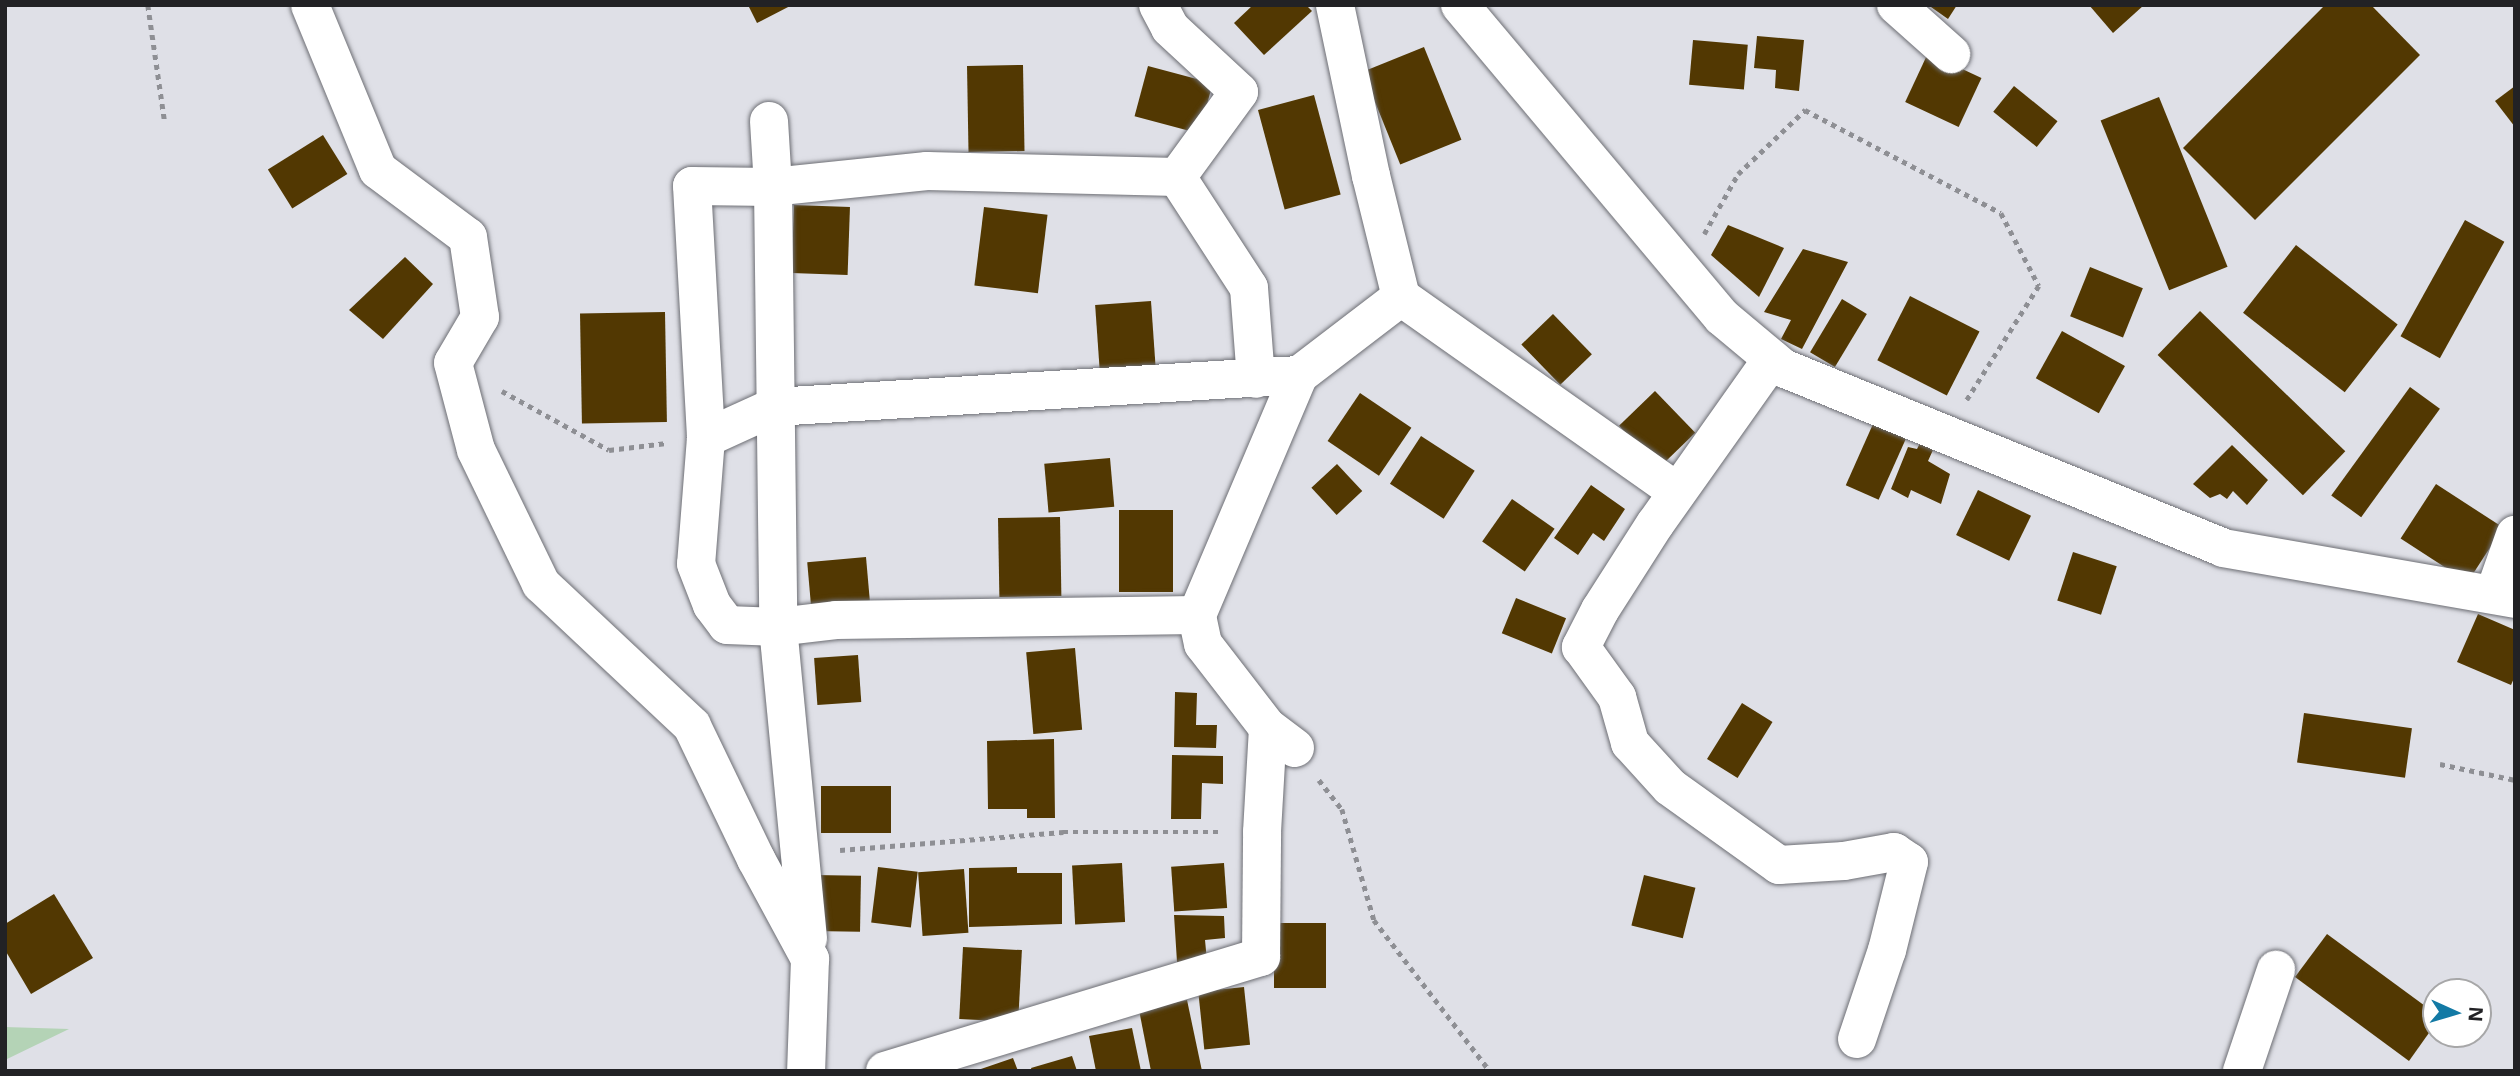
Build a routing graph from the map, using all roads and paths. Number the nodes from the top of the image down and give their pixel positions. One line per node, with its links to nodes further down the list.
1 (148, 5): 9 (path)
2 (310, 5): 15 (street)
3 (1158, 5): 10 (street)
4 (1335, 5): 13 (street)
5 (1460, 5): 12 (street)
6 (1895, 5): 7 (street)
7 (1951, 54)
8 (769, 121): 11 (street)
9 (165, 123)
10 (1177, 177): 11 (street); 17 (street)
11 (773, 187): 18 (street); 20 (street)
12 (1684, 269): 14 (street); 19 (path)
13 (1401, 297): 16 (street); 21 (street)
14 (1772, 359): 19 (street); 21 (street)
15 (453, 363): 20 (path); 31 (street)
16 (1299, 375): 17 (street); 24 (street)
17 (1256, 379): 18 (street)
18 (774, 407): 20 (street); 25 (street)
19 (1947, 435): 23 (street)
20 (706, 438): 25 (street)
21 (1677, 492): 33 (street)
22 (2515, 535): 23 (street)
23 (2504, 597)
24 (1197, 615): 25 (street); 26 (street)
25 (778, 627): 30 (street)
26 (1281, 738): 29 (street); 36 (path)
27 (2440, 764): 28 (path)
28 (2515, 780)
29 (1262, 832): 30 (path); 35 (street)
30 (797, 850): 31 (street)
31 (810, 959): 34 (street)
32 (2276, 971): 37 (street)
33 (1857, 1039)
34 (806, 1071)
35 (885, 1071)
36 (1490, 1071)
37 (2242, 1071)

